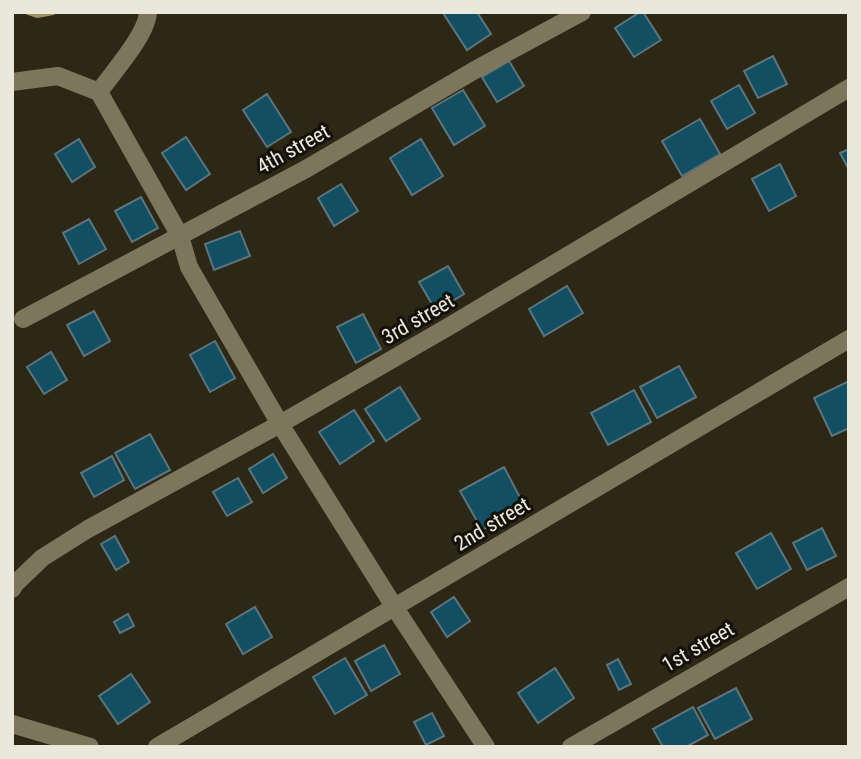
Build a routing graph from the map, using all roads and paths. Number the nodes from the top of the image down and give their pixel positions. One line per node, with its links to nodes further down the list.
1 (582, 12): 6 (street, 4th street)
2 (148, 15): 5 (street)
3 (12, 82): 5 (street)
4 (849, 88): 9 (street, 3rd street)
5 (99, 92): 6 (street)
6 (180, 236): 7 (street, 4th street); 9 (street)
7 (23, 319)
8 (849, 339): 12 (street, 2nd street)
9 (281, 424): 11 (street, 3rd street); 12 (street)
10 (849, 587): 17 (street, 1st street)
11 (12, 589)
12 (395, 608): 15 (street, 2nd street); 16 (street)
13 (12, 723): 14 (street)
14 (90, 747)
15 (158, 747)
16 (486, 747)
17 (571, 747)

